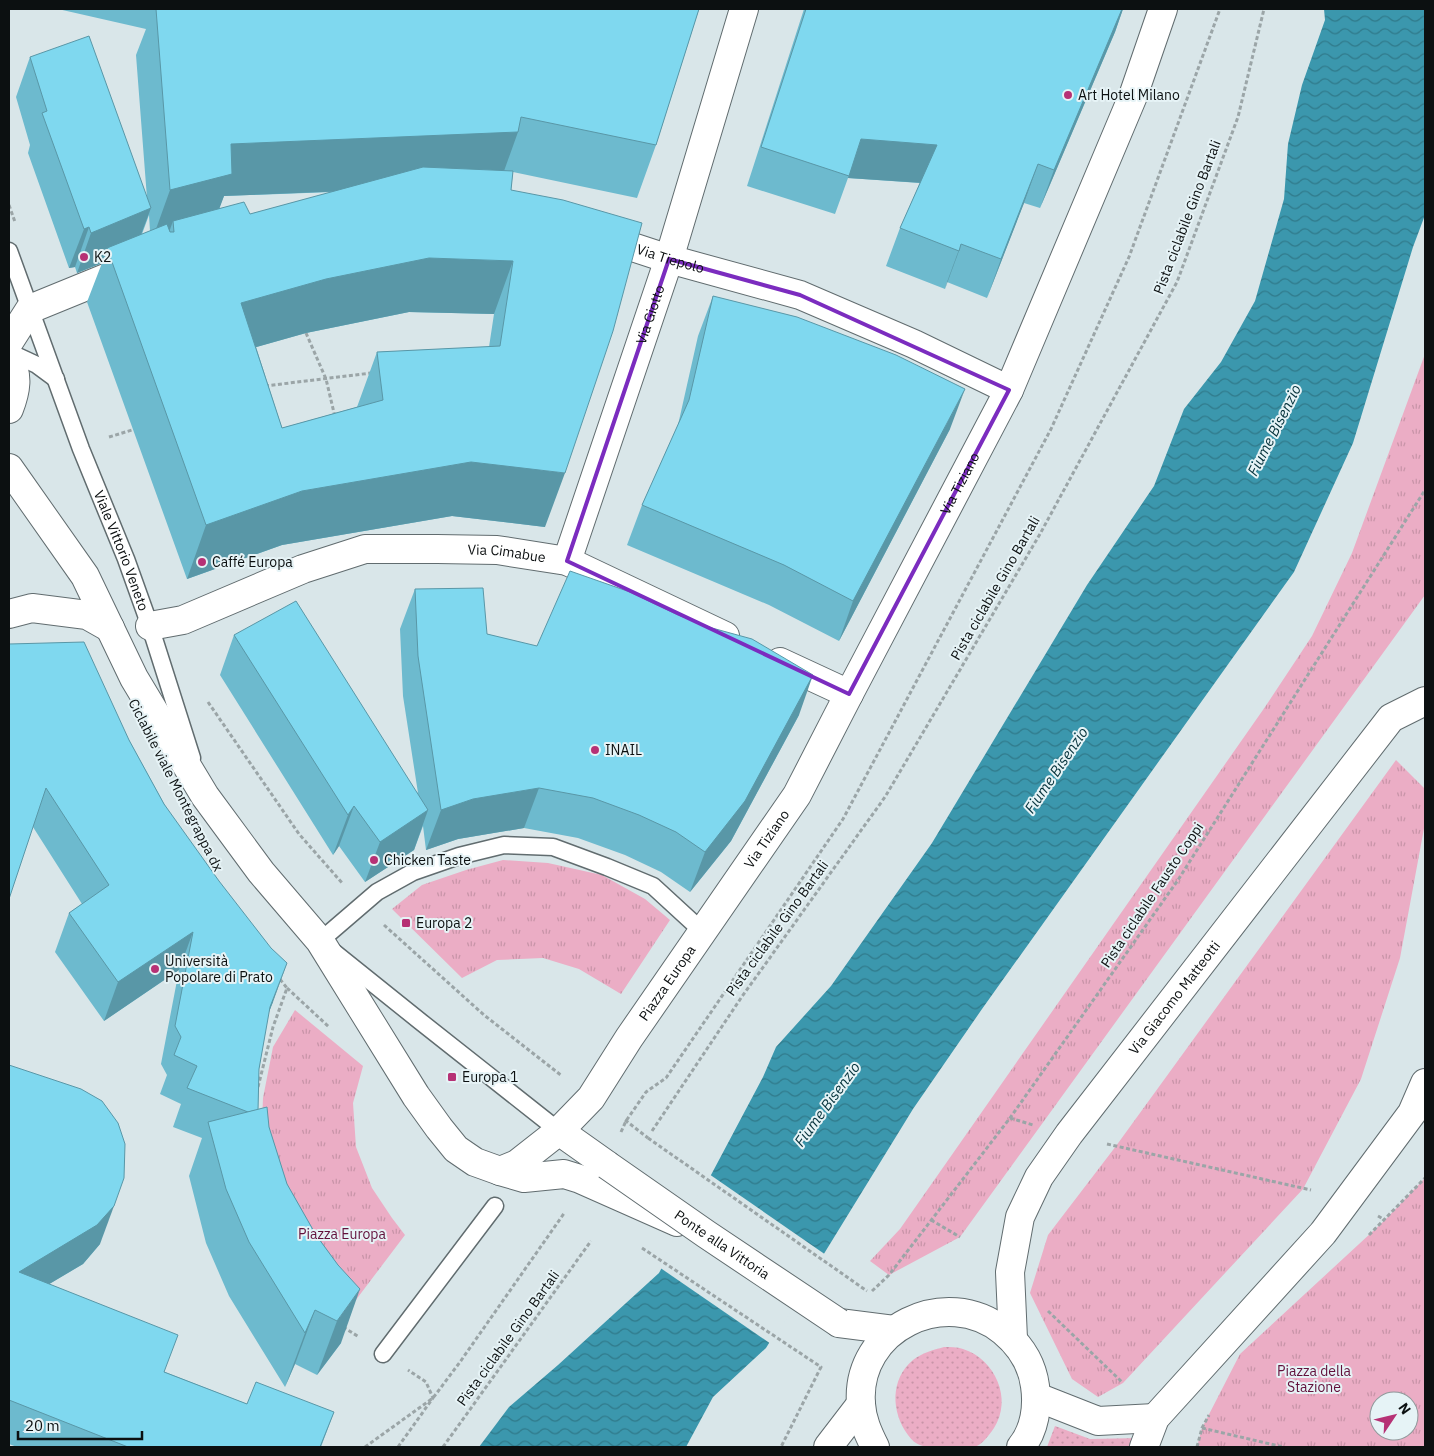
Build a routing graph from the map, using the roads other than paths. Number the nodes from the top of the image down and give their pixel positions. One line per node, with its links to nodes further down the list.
1 (744, 9): 6 (street, Via Giotto)
2 (1163, 9): 12 (street, Via Tiziano)
3 (577, 230): 6 (street, Via Tiepolo)
4 (9, 250): 7 (lane)
5 (154, 258): 7 (street)
6 (669, 259): 12 (street, Via Tiepolo); 15 (street, Via Giotto)
7 (30, 309): 8 (street); 11 (lane)
8 (9, 342)
9 (9, 352): 11 (lane)
10 (9, 358): 13 (street)
11 (42, 359): 13 (lane); 17 (lane, Viale Vittorio Veneto)
12 (1010, 390): 19 (street, Via Tiziano)
13 (12, 400)
14 (9, 468): 18 (street, Viale Vittorio Veneto)
15 (567, 561): 17 (street, Via Cimabue); 19 (street, Via Cimabue)
16 (9, 614): 18 (street)
17 (150, 626): 21 (lane, Viale Vittorio Veneto)
18 (110, 628): 21 (street, Viale Vittorio Veneto)
19 (849, 694): 22 (street, Via Tiziano)
20 (1425, 702): 31 (street, Via Giacomo Matteotti)
21 (205, 796): 23 (street, Viale Vittorio Veneto)
22 (702, 931): 23 (lane); 25 (street, Piazza Europa)
23 (320, 941): 25 (lane); 26 (street)
24 (1425, 1084): 36 (street)
25 (559, 1131): 26 (street, Piazza Europa); 28 (street, Ponte alla Vittoria, bridge)
26 (500, 1171): 28 (street)
27 (495, 1206): 32 (lane)
28 (706, 1234): 29 (street, Ponte alla Vittoria, bridge)
29 (839, 1323): 30 (street, Ponte alla Vittoria); 33 (street, Ponte alla Vittoria)
30 (894, 1330): 31 (street); 33 (street)
31 (1013, 1339): 34 (street)
32 (383, 1354)
33 (868, 1364): 35 (street)
34 (1036, 1397): 36 (street); 39 (street)
35 (861, 1404): 37 (street); 38 (street)
36 (1155, 1418): 40 (street)
37 (828, 1447)
38 (875, 1447)
39 (1021, 1447)
40 (1144, 1447)

